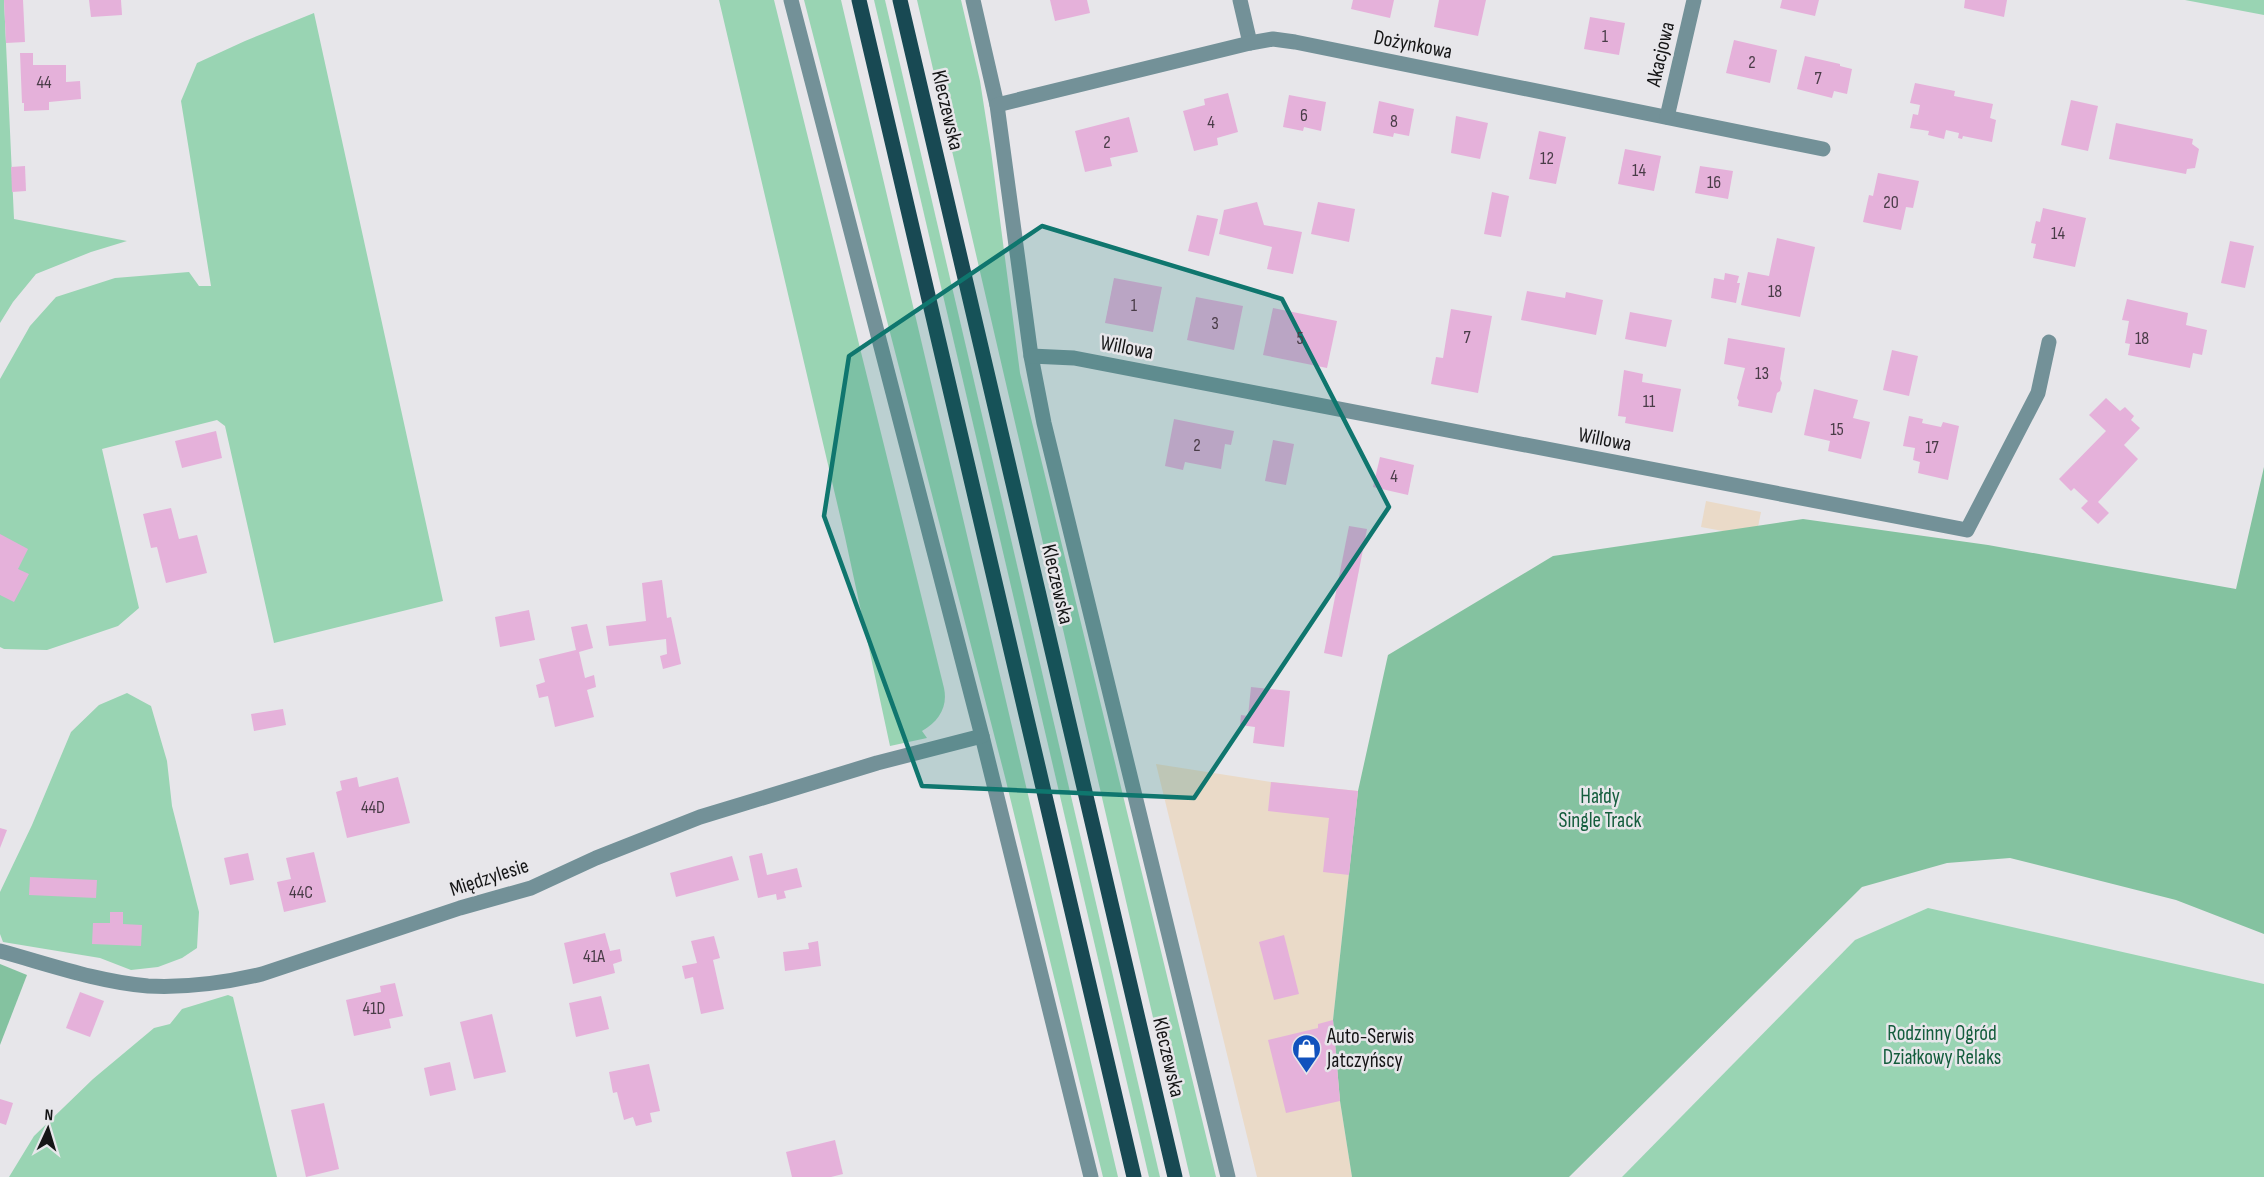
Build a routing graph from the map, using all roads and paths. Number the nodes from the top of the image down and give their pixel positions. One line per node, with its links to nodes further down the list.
1 (791, 0): 13 (street)
2 (859, 0): 16 (main road)
3 (900, 0): 17 (main road, Kleczewska)
4 (973, 0): 8 (street, Kleczewska)
5 (1240, 0): 7 (street)
6 (1694, 0): 9 (street, Akacjowa)
7 (1250, 43): 8 (street, Dożynkowa); 9 (street, Dożynkowa)
8 (997, 105): 12 (street, Kleczewska)
9 (1667, 117): 10 (street, Dożynkowa)
10 (1823, 149)
11 (2049, 342): 12 (street, Willowa)
12 (1030, 356): 18 (street, Kleczewska)
13 (982, 736): 14 (street, Międzylesie); 15 (street)
14 (0, 951)
15 (1091, 1177)
16 (1134, 1177)
17 (1175, 1177)
18 (1228, 1177)

